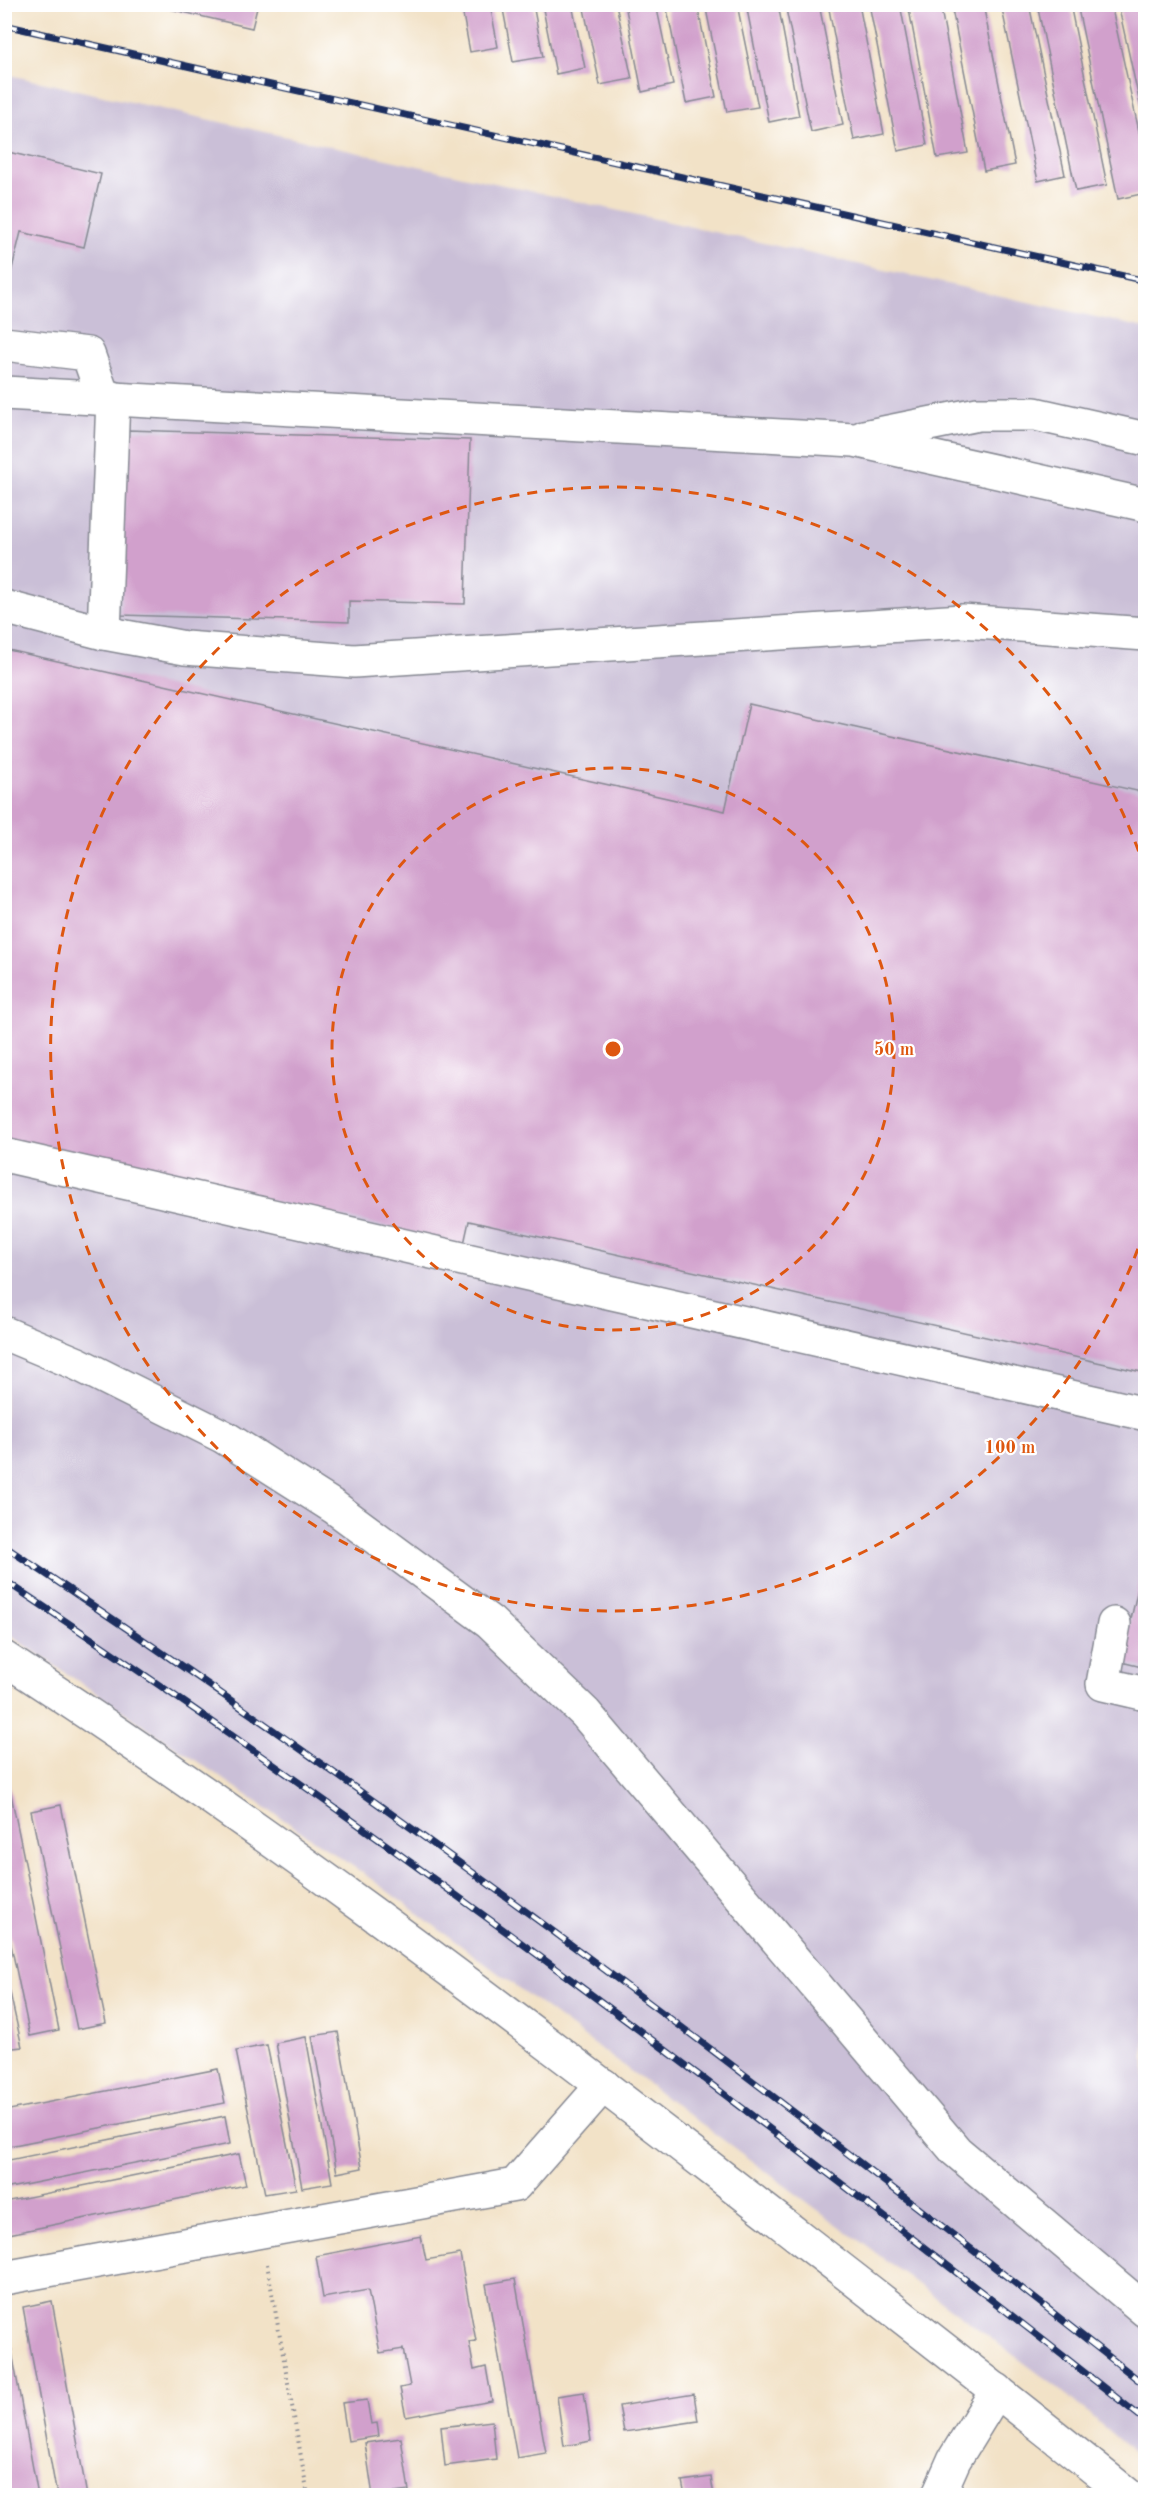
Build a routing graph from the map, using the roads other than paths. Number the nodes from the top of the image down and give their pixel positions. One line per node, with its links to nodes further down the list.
1 (4, 344): 3 (street)
2 (4, 393): 3 (street)
3 (108, 398): 5 (street); 8 (street)
4 (1146, 439): 5 (street)
5 (854, 440): 6 (street)
6 (1146, 505)
7 (4, 607): 8 (street)
8 (105, 633): 9 (street)
9 (1146, 634)
10 (4, 1155): 12 (street)
11 (4, 1333): 18 (street)
12 (1146, 1414)
13 (1114, 1624): 15 (street)
14 (4, 1658): 16 (street)
15 (1146, 1694)
16 (603, 2085): 17 (street); 19 (street)
17 (4, 2278)
18 (1146, 2311)
19 (997, 2390): 20 (street); 21 (street)
20 (938, 2496)
21 (1129, 2496)

